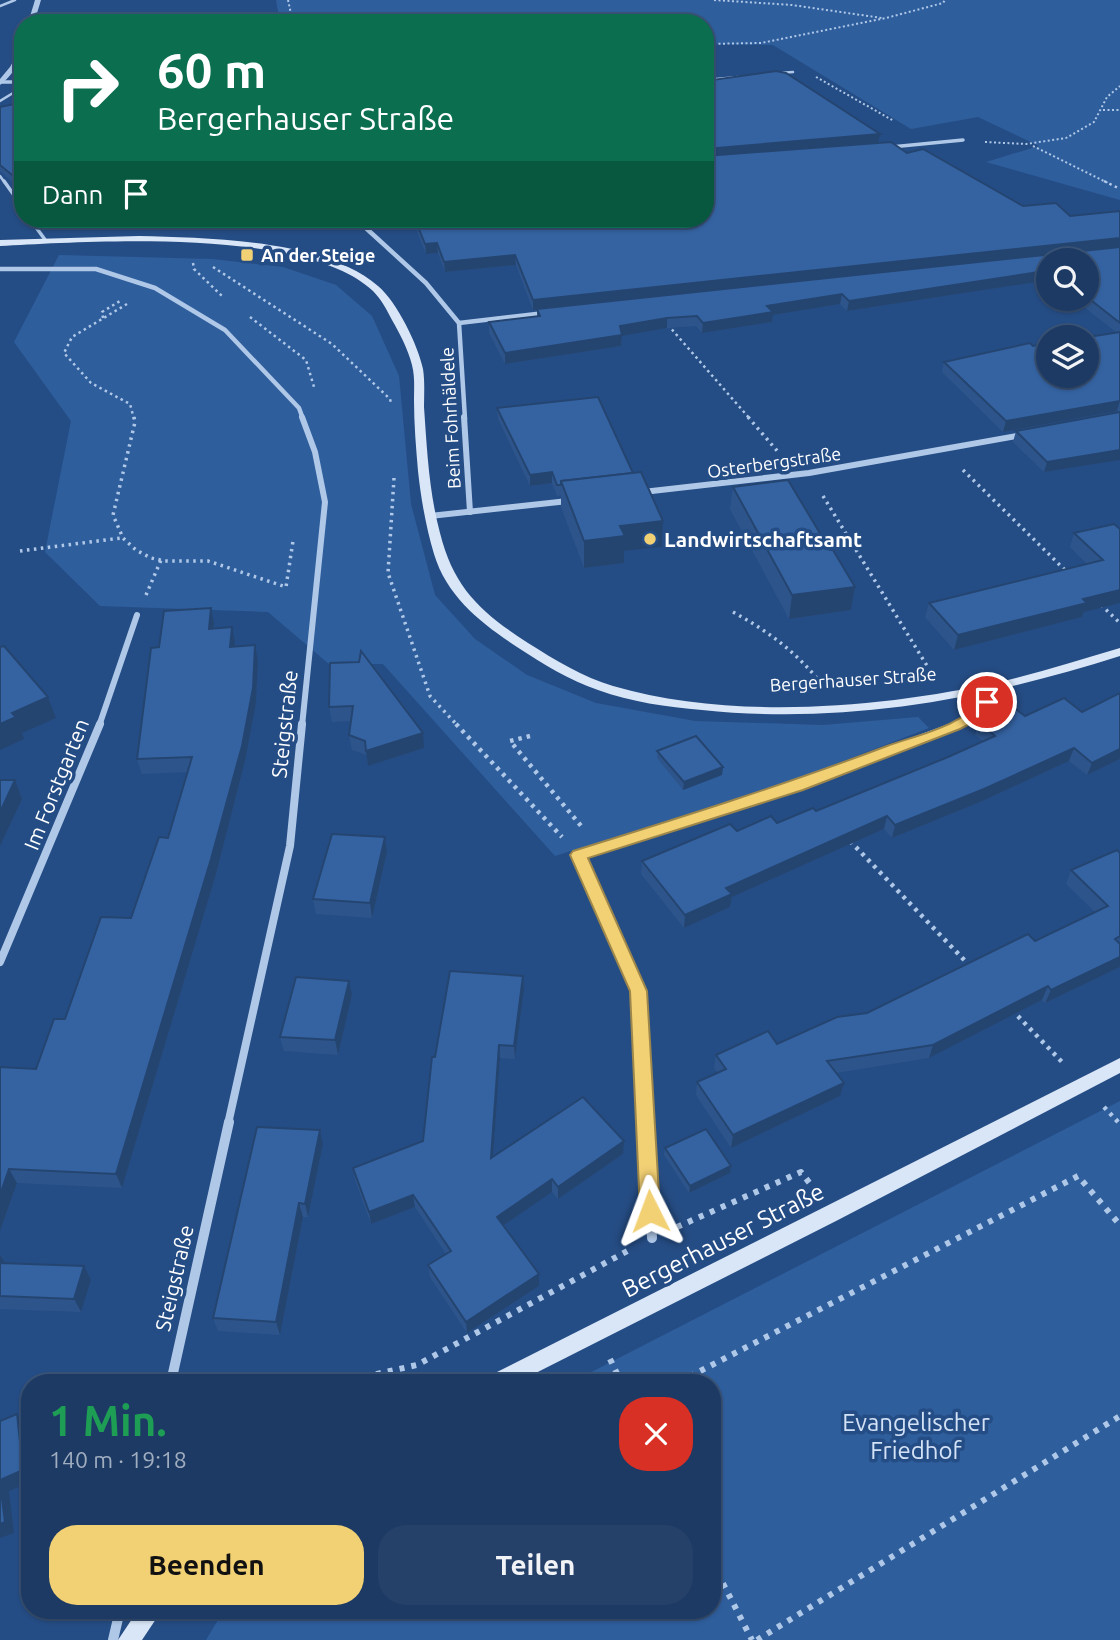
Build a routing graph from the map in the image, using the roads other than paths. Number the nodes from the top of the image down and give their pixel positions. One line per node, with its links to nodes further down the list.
1 (15, 0): 2 (lane)
2 (0, 6)
3 (14, 65): 8 (street)
4 (793, 72): 5 (lane)
5 (768, 74)
6 (743, 76): 7 (lane)
7 (714, 78)
8 (1, 83)
9 (963, 140): 10 (street)
10 (887, 148)
11 (0, 176): 12 (lane)
12 (14, 195)
13 (37, 228): 15 (lane)
14 (366, 228): 19 (street, Beim Fohrhäldele)
15 (46, 241): 16 (main road, Bergerhauser Straße); 24 (main road, Bergerhauser Straße)
16 (0, 243)
17 (0, 270): 31 (street, Steigstraße)
18 (554, 313): 19 (street, Beim Fohrhäldele)
19 (459, 323): 23 (street, Beim Fohrhäldele)
20 (1025, 435): 21 (street, Osterbergstraße)
21 (640, 492)
22 (573, 500): 23 (street)
23 (470, 512): 24 (street)
24 (430, 516): 27 (main road, Bergerhauser Straße)
25 (137, 615): 28 (street, Im Forstgarten)
26 (1120, 652): 27 (main road, Bergerhauser Straße)
27 (980, 690): 30 (street, Bergerhauser Straße)
28 (0, 962)
29 (1120, 1065): 32 (main road, Bergerhauser Straße)
30 (652, 1238)
31 (173, 1374)
32 (514, 1374)
33 (118, 1619): 35 (street)
34 (144, 1619): 36 (main road)
35 (113, 1640)
36 (129, 1640)

